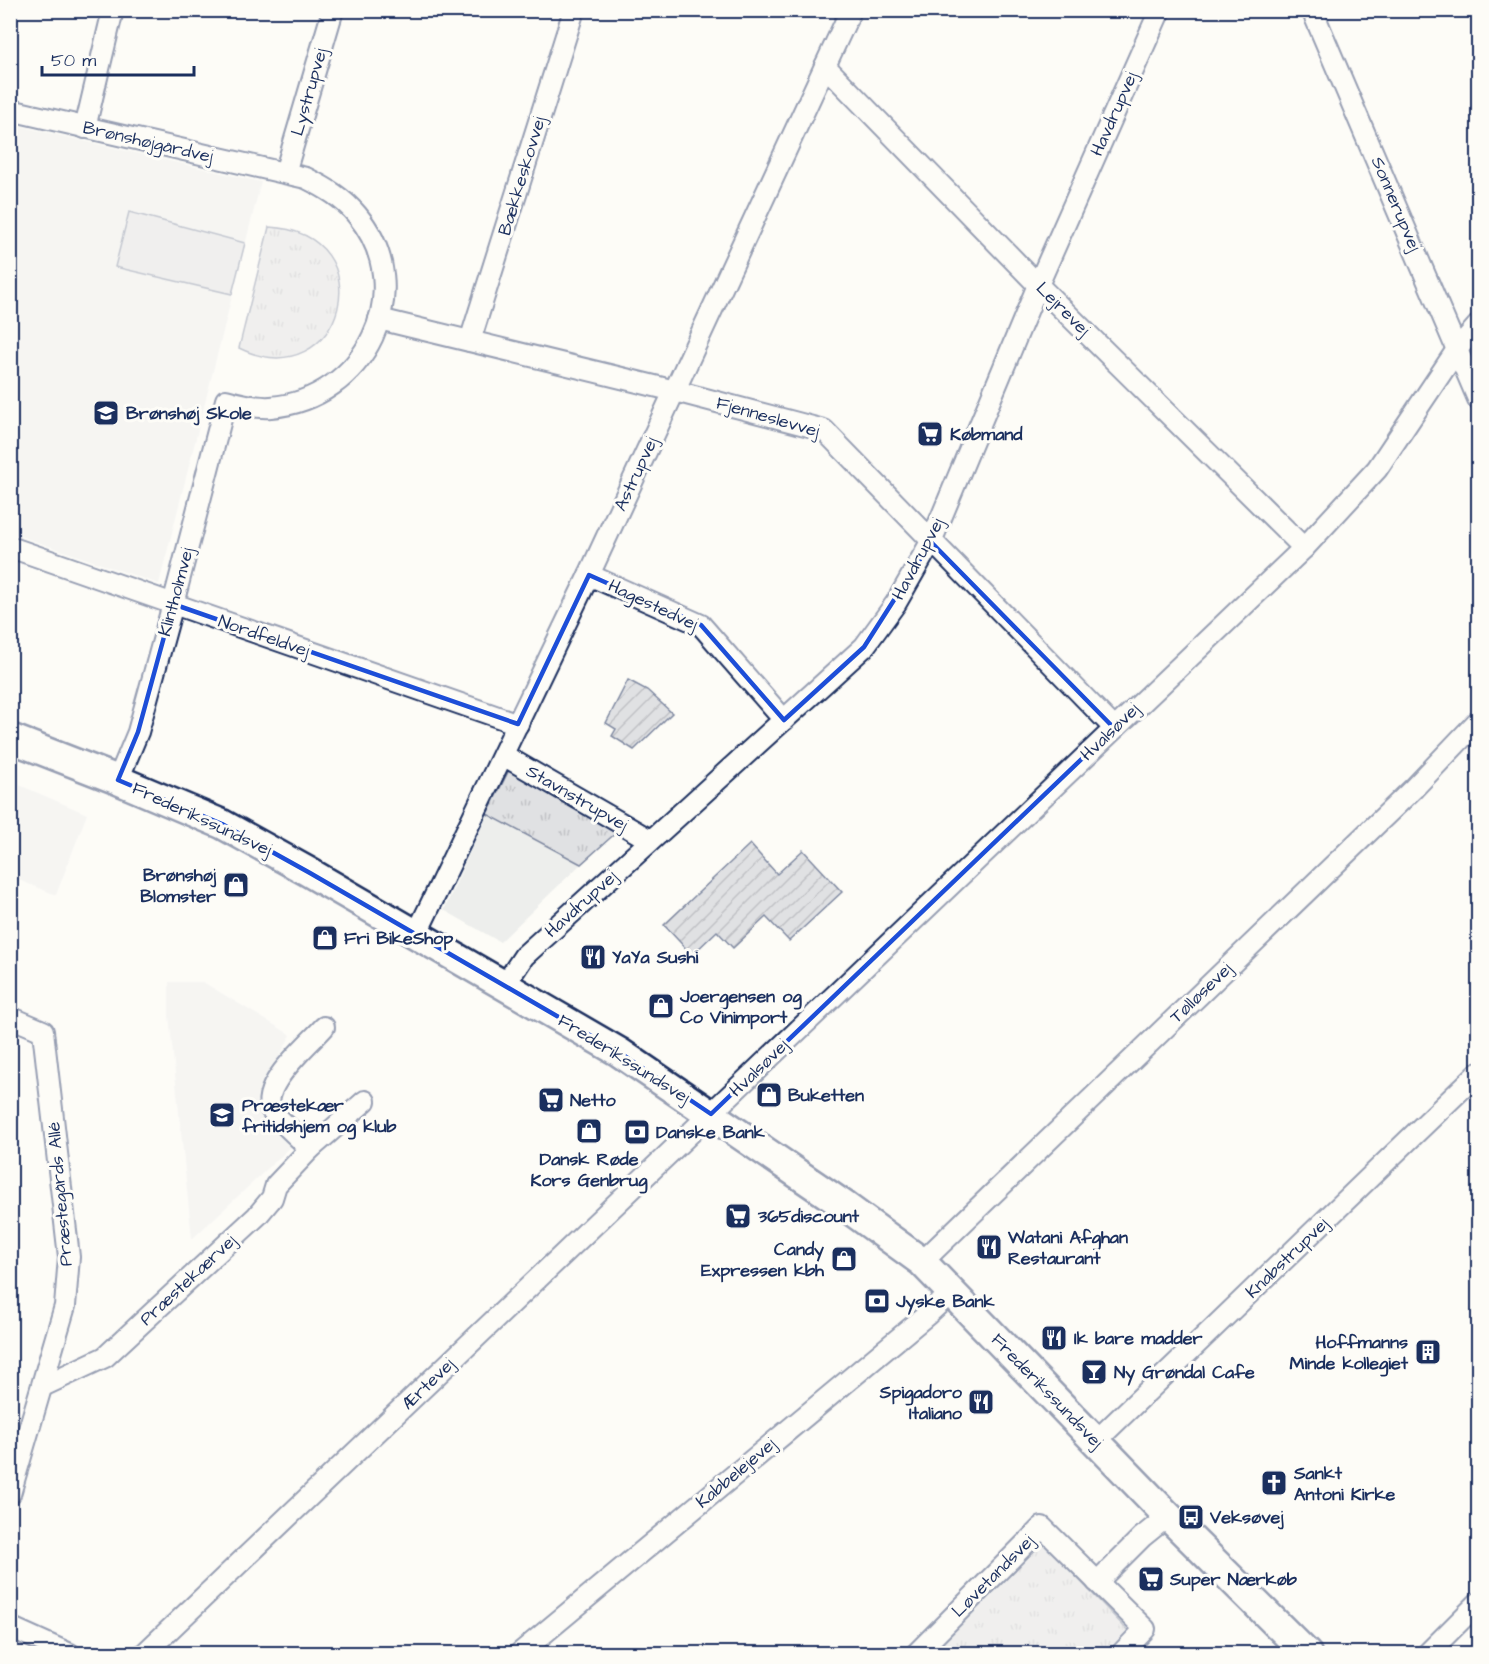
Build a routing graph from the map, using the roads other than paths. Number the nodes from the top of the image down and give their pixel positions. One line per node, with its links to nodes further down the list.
1 (113, 10): 9 (street)
2 (333, 10): 10 (street, Lystrupvej)
3 (574, 10): 14 (street, Bækkeskovvej)
4 (851, 10): 7 (street, Astrupvej)
5 (1160, 10): 11 (street, Havdrupvej)
6 (1312, 10): 15 (street, Sonnerupvej)
7 (825, 66): 11 (street, Lejrevej); 16 (street, Astrupvej)
8 (10, 110): 9 (street, Brønshøjgårdvej)
9 (85, 128): 10 (street, Brønshøjgårdvej)
10 (285, 173): 12 (street, Brønshøjgårdvej)
11 (1038, 285): 19 (street, Havdrupvej); 21 (street, Lejrevej)
12 (380, 319): 14 (street, Fjenneslevvej); 18 (street, Brønshøjgårdvej)
13 (1479, 325): 15 (street, Hvalsøvej)
14 (471, 341): 16 (street, Fjenneslevvej)
15 (1458, 348): 17 (street, Sonnerupvej); 21 (street, Hvalsøvej)
16 (675, 391): 19 (street, Fjenneslevvej); 22 (street, Astrupvej)
17 (1479, 399)
18 (226, 400): 23 (street, Klintholmvej)
19 (931, 542): 24 (street, Havdrupvej); 27 (street, Fjenneslevvej)
20 (10, 547): 23 (street, Nordfeldvej)
21 (1305, 548): 27 (street, Hvalsøvej)
22 (589, 575): 24 (street, Hagestedvej); 26 (street, Astrupvej)
23 (173, 604): 26 (street, Nordfeldvej); 30 (street, Klintholmvej)
24 (784, 720): 31 (street, Havdrupvej)
25 (1479, 721): 40 (street, Tølløsevej)
26 (518, 724): 29 (street, Astrupvej)
27 (1114, 728): 38 (street, Hvalsøvej)
28 (10, 738): 30 (main road, Frederikssundsvej)
29 (503, 755): 31 (street, Stavnstrupvej); 32 (street, Astrupvej)
30 (118, 780): 32 (main road, Frederikssundsvej)
31 (650, 840): 33 (street, Havdrupvej)
32 (416, 935): 33 (main road, Frederikssundsvej)
33 (504, 986): 38 (main road, Frederikssundsvej)
34 (10, 1017): 42 (street, Præstegårds Allé)
35 (324, 1027): 39 (street)
36 (1479, 1073): 43 (street, Knabstrupvej)
37 (365, 1101): 39 (street, Præstekærvej)
38 (711, 1114): 40 (main road, Frederikssundsvej); 50 (street, Ærtevej)
39 (310, 1149): 42 (street, Præstekærvej)
40 (922, 1262): 41 (main road, Frederikssundsvej)
41 (952, 1292): 43 (main road, Frederikssundsvej); 51 (street, Kabbelejevej)
42 (43, 1386): 44 (street, Præstegårds Allé)
43 (1096, 1442): 45 (main road, Frederikssundsvej)
44 (10, 1494)
45 (1168, 1516): 46 (street); 54 (main road, Frederikssundsvej)
46 (1097, 1582): 52 (street, Løvetandsvej); 53 (street, Løvetandsvej)
47 (1479, 1603): 55 (street)
48 (10, 1627): 49 (street)
49 (70, 1653)
50 (144, 1653)
51 (519, 1653)
52 (916, 1653)
53 (1120, 1653)
54 (1307, 1653)
55 (1428, 1653)

